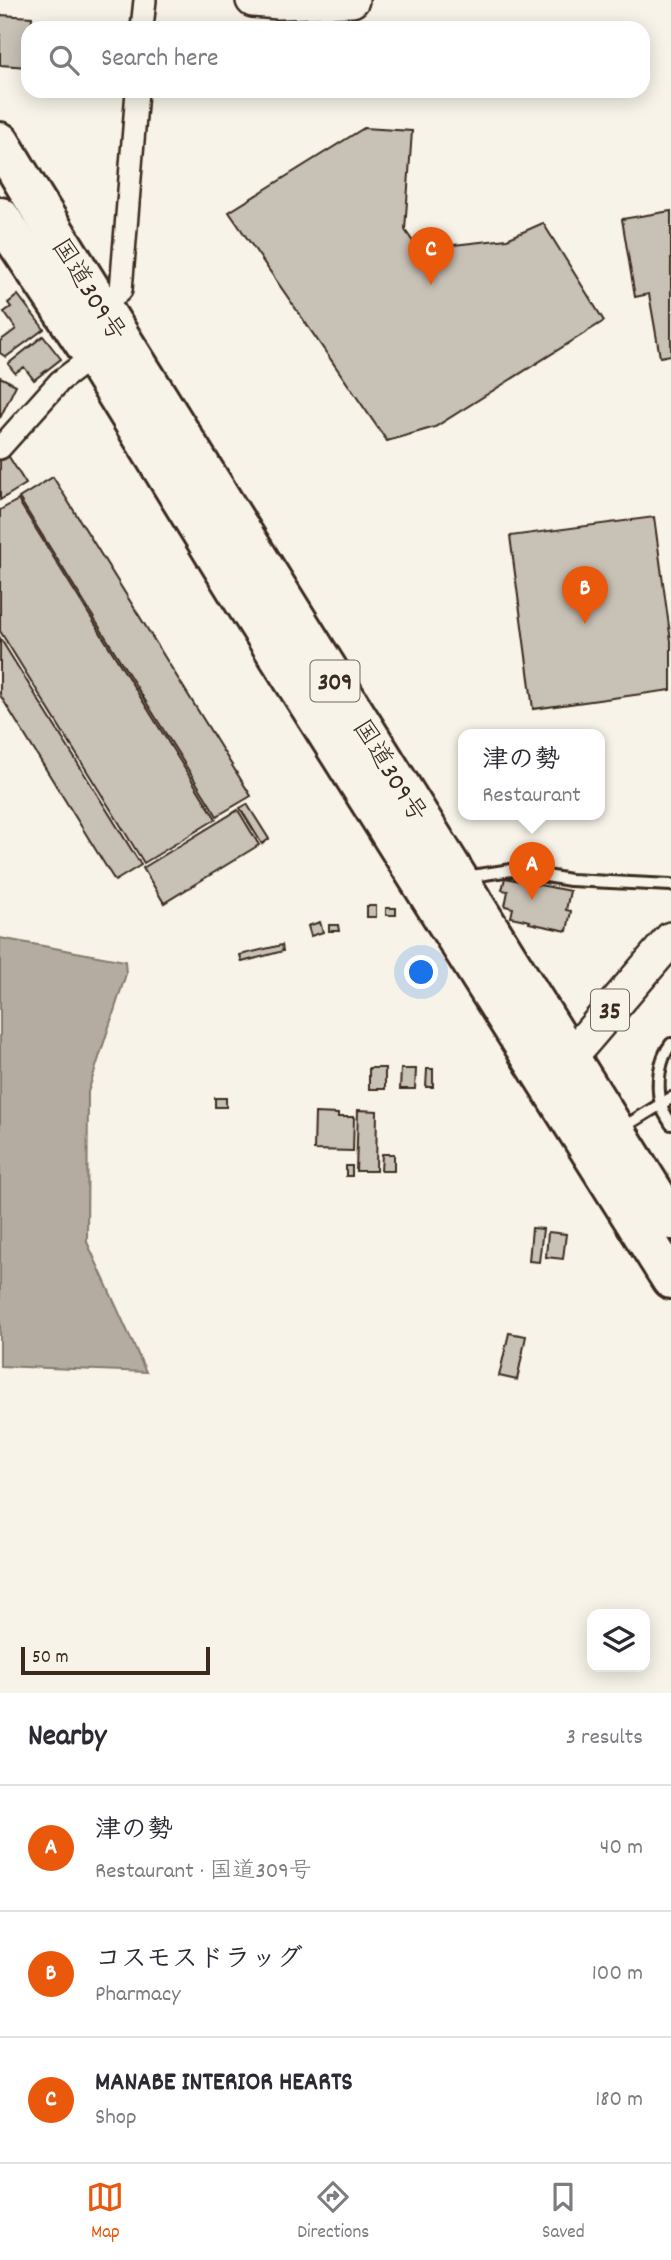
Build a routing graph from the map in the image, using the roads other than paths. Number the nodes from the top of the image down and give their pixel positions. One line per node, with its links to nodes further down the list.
1 (145, 0): 5 (street)
2 (253, 0): 3 (main road)
3 (334, 0): 4 (main road)
4 (352, 0)
5 (143, 21)
6 (136, 98): 9 (street)
7 (0, 142): 9 (highway, 国道309号 / 309)
8 (0, 217): 10 (highway, 国道309号 / 309)
9 (102, 307): 12 (highway, 国道309号 / 309)
10 (93, 356): 11 (street); 16 (highway, 国道309号 / 309)
11 (0, 448)
12 (458, 878): 13 (lane); 16 (highway, 国道309号 / 309)
13 (671, 885)
14 (671, 939): 16 (main road, 35)
15 (671, 1044): 17 (lane)
16 (557, 1066): 19 (highway, 国道309号 / 309); 21 (highway, 国道309号 / 309)
17 (666, 1101): 18 (lane); 19 (lane)
18 (671, 1124)
19 (616, 1131): 20 (highway, 国道309号 / 309)
20 (667, 1204)
21 (671, 1279)

